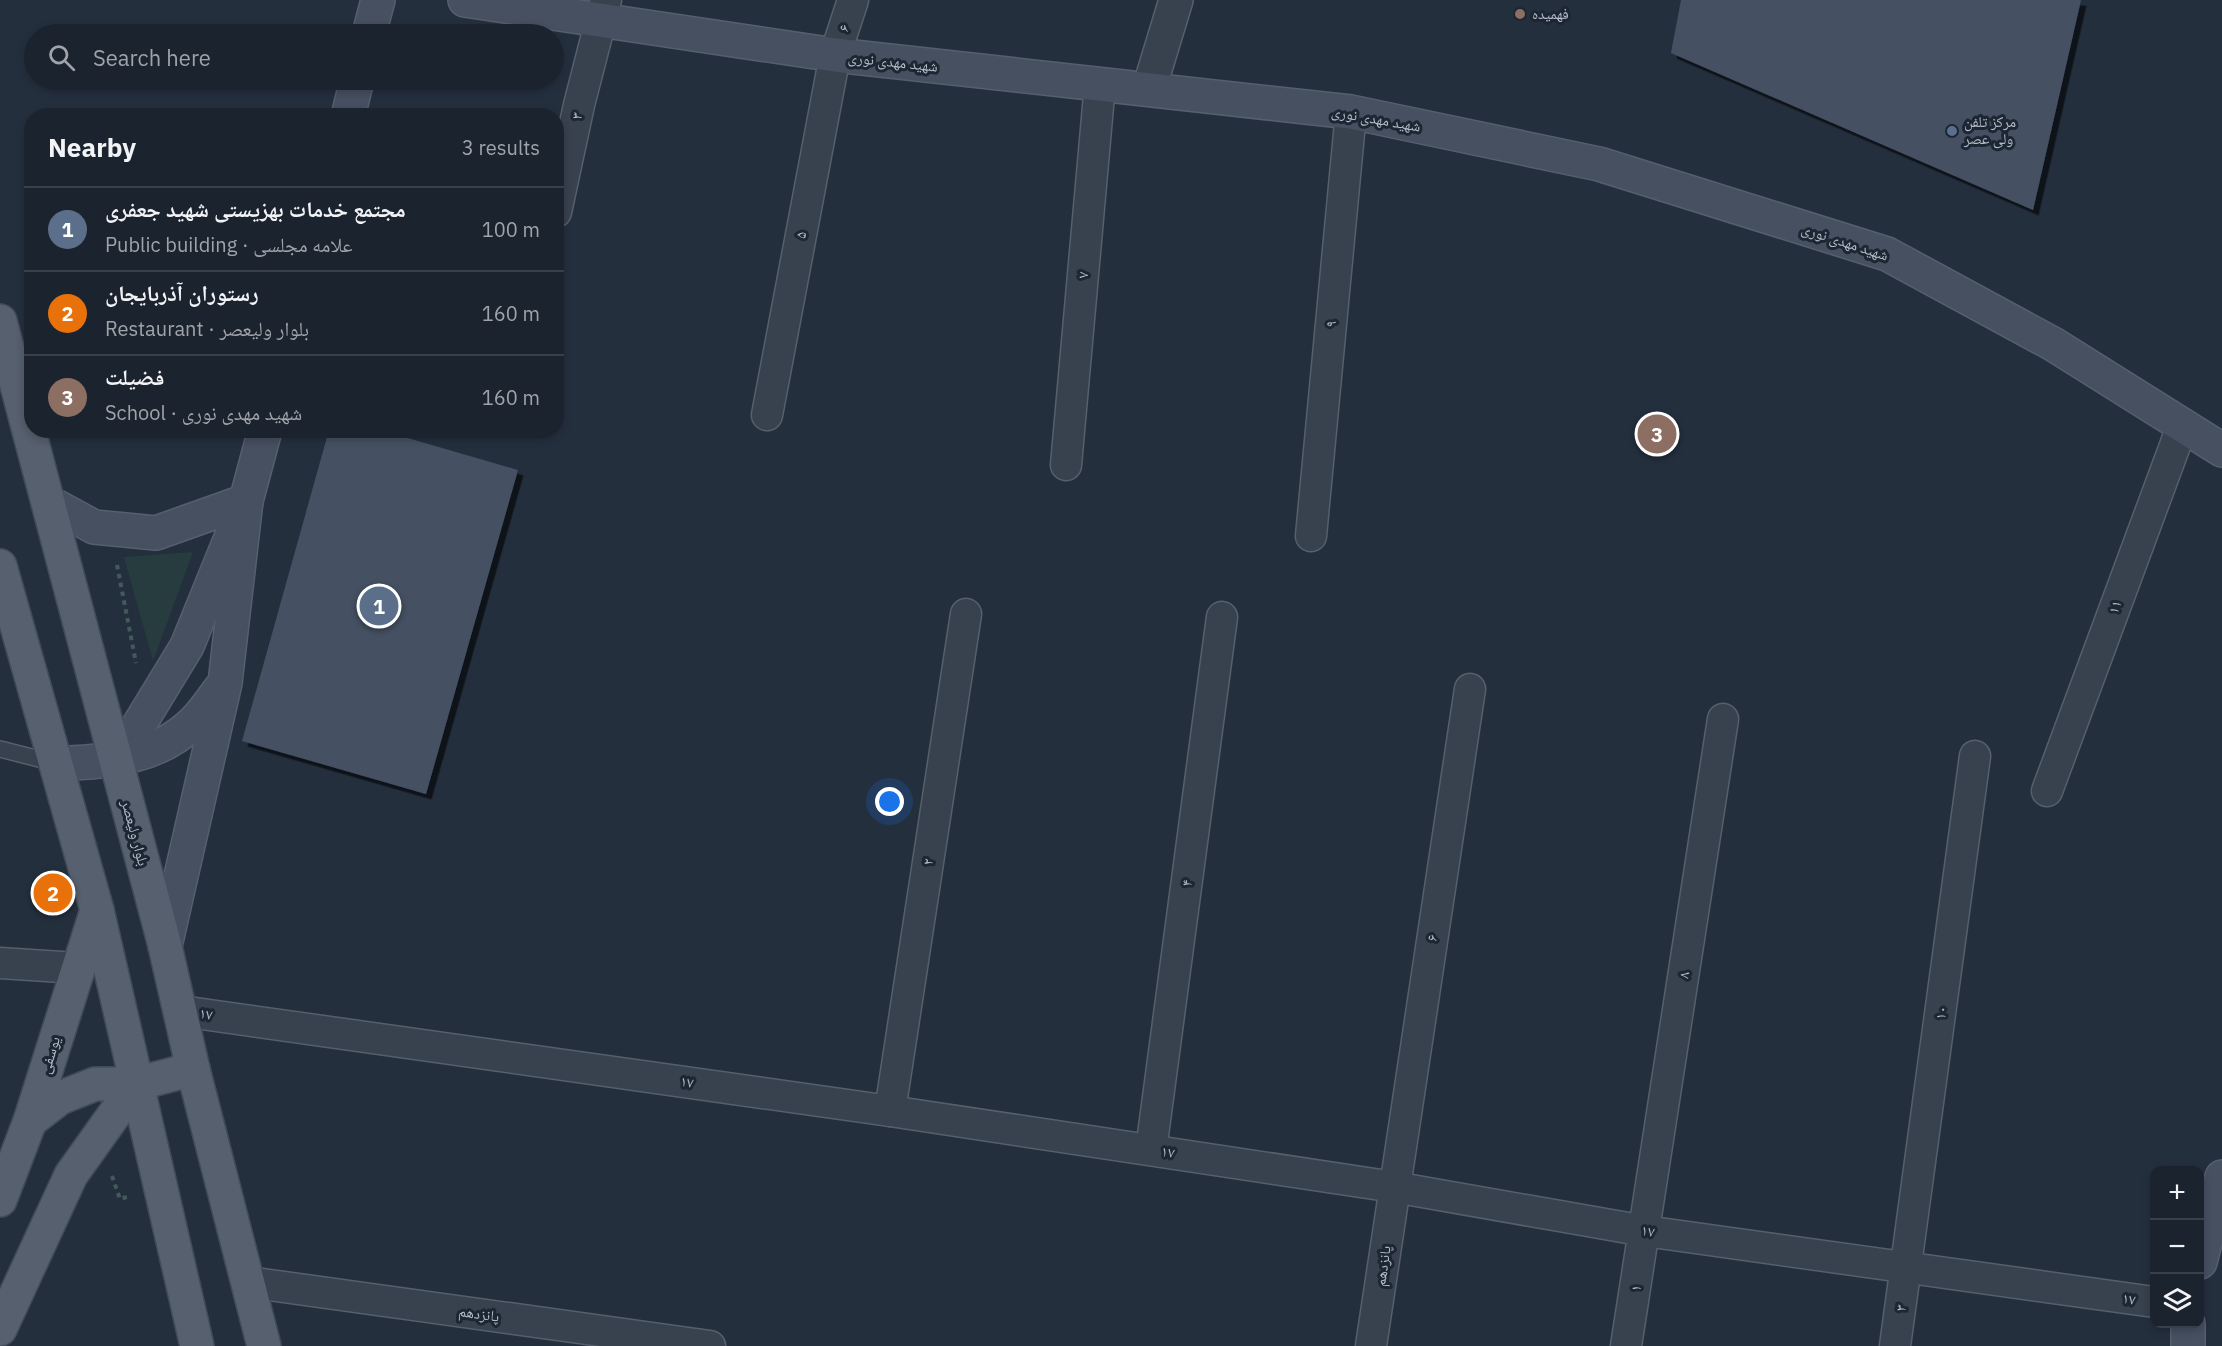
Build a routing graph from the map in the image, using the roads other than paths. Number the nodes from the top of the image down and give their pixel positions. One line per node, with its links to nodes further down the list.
1 (378, 0): 6 (main road)
2 (465, 0): 5 (main road, شهید مهدی نوری)
3 (853, 0): 7 (street, ۶)
4 (1176, 0): 9 (street)
5 (603, 10): 7 (main road, شهید مهدی نوری); 13 (street, ۳)
6 (372, 24)
7 (835, 55): 8 (main road, شهید مهدی نوری); 16 (street, ۵)
8 (1100, 84): 9 (main road, شهید مهدی نوری); 21 (street, ۷)
9 (1149, 89): 12 (main road, شهید مهدی نوری)
10 (354, 90): 11 (main road)
11 (350, 108)
12 (1351, 112): 17 (main road, شهید مهدی نوری); 24 (street, ۹)
13 (564, 175)
14 (0, 321): 15 (main road, بلوار ولیعصر)
15 (24, 412)
16 (767, 414)
17 (2183, 424): 20 (main road, شهید مهدی نوری); 35 (street, ۱۱)
18 (31, 438): 23 (main road, بلوار ولیعصر)
19 (262, 438): 22 (main road)
20 (2222, 450)
21 (1066, 465)
22 (246, 501): 23 (main road); 28 (main road); 33 (main road)
23 (48, 502): 33 (main road, بلوار ولیعصر)
24 (1311, 536)
25 (3, 584): 34 (main road)
26 (966, 614): 43 (street, ۲)
27 (1222, 617): 45 (street, ۴)
28 (225, 683): 33 (main road); 37 (main road)
29 (1470, 689): 47 (street, ۶)
30 (1723, 719): 49 (street, ۸)
31 (0, 748): 34 (lane)
32 (1975, 756): 51 (street, ۱۰)
33 (117, 761): 34 (main road); 37 (main road, بلوار ولیعصر)
34 (56, 764): 36 (main road)
35 (2047, 791)
36 (97, 910): 39 (main road, یوسفی); 42 (main road)
37 (165, 946): 40 (main road, بلوار ولیعصر)
38 (0, 963): 39 (street)
39 (77, 968): 44 (main road, یوسفی)
40 (181, 1011): 41 (main road, بلوار ولیعصر); 43 (street, ۱۷)
41 (193, 1069): 42 (main road); 52 (main road, بلوار ولیعصر)
42 (136, 1084): 44 (main road); 55 (main road); 56 (main road)
43 (890, 1111): 45 (street, ۱۷)
44 (30, 1121): 48 (main road, یوسفی)
45 (1151, 1150): 47 (street, ۱۷)
46 (2222, 1177): 50 (main road)
47 (1394, 1187): 49 (street, ۱۷); 59 (street, پانزدهم)
48 (0, 1200)
49 (1645, 1231): 51 (street, ۱۷); 60 (street, ۱)
50 (2204, 1244)
51 (1906, 1269): 53 (street, ۱۷); 61 (street, ۳)
52 (248, 1282): 57 (main road, بلوار ولیعصر); 58 (street, پانزدهم)
53 (2150, 1301)
54 (2188, 1328): 62 (main road)
55 (0, 1329)
56 (197, 1346)
57 (264, 1346)
58 (710, 1346)
59 (1371, 1346)
60 (1626, 1346)
61 (1895, 1346)
62 (2188, 1346)

